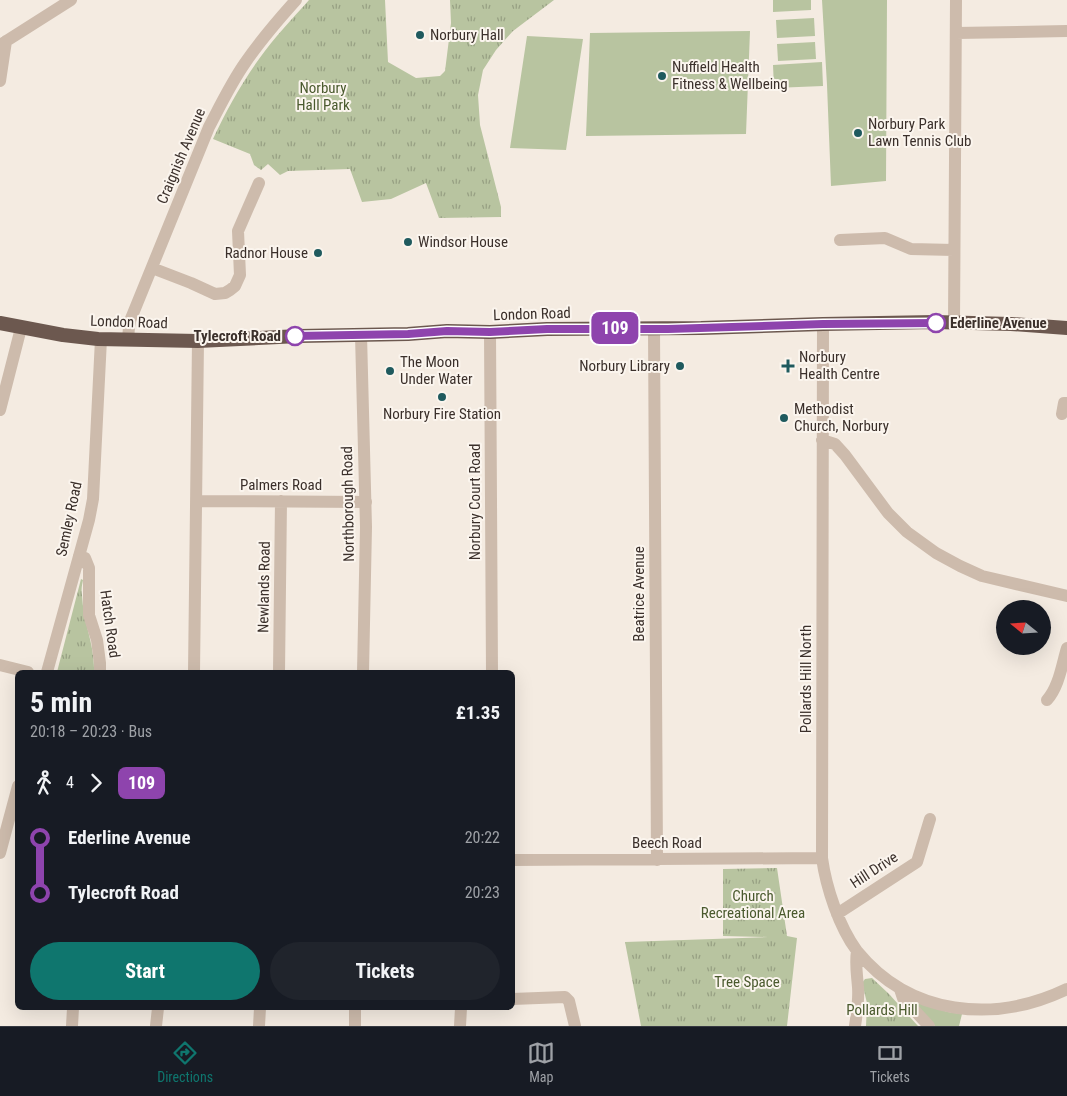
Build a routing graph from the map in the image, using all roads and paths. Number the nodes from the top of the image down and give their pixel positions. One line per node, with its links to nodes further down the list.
1 (72, 0): 6 (street)
2 (296, 0): 11 (street, Craignish Avenue)
3 (956, 0): 5 (street)
4 (1067, 31): 5 (street)
5 (956, 33): 10 (street)
6 (3, 43): 7 (street)
7 (0, 81)
8 (259, 183): 11 (street)
9 (840, 240): 10 (street)
10 (954, 250): 13 (street)
11 (152, 268): 21 (street, Craignish Avenue)
12 (0, 323): 15 (highway, London Road)
13 (954, 323): 14 (highway, London Road); 17 (highway, London Road)
14 (823, 324): 16 (highway, London Road); 24 (street, Pollards Hill North)
15 (21, 328): 20 (highway, London Road); 23 (street)
16 (654, 328): 18 (highway, London Road); 45 (street, Beatrice Avenue)
17 (1067, 328)
18 (490, 332): 19 (highway, London Road); 38 (street, Norbury Court Road)
19 (361, 335): 22 (highway, London Road); 27 (street, Northborough Road)
20 (101, 339): 21 (highway, London Road); 28 (street, Semley Road)
21 (128, 340): 22 (highway, London Road)
22 (198, 340): 25 (street)
23 (0, 410)
24 (822, 440): 29 (street); 43 (street, Pollards Hill North)
25 (196, 500): 26 (street, Palmers Road); 35 (street)
26 (281, 501): 27 (street, Palmers Road); 36 (street, Newlands Road)
27 (366, 502): 37 (street, Northborough Road)
28 (79, 556): 33 (street, Semley Road); 34 (street, Hatch Road)
29 (1067, 596)
30 (1067, 648): 39 (street)
31 (0, 666): 32 (street)
32 (19, 670)
33 (48, 670)
34 (100, 670)
35 (194, 670)
36 (279, 670)
37 (363, 670)
38 (492, 670)
39 (1047, 700)
40 (15, 797): 42 (street)
41 (930, 819): 46 (street, Hill Drive)
42 (0, 852)
43 (822, 858): 45 (street, Beech Road); 46 (street, Pollards Hill North)
44 (515, 860): 45 (street, Beech Road)
45 (657, 860)
46 (837, 914): 47 (street, Pollards Hill North)
47 (857, 951): 48 (street, Pollards Hill North); 62 (street)
48 (900, 989): 49 (street); 63 (street)
49 (1067, 989)
50 (515, 999): 61 (street)
51 (73, 1010): 56 (street)
52 (158, 1010): 57 (street)
53 (260, 1010): 58 (street)
54 (355, 1010): 59 (street)
55 (461, 1010): 60 (street)
56 (72, 1026)
57 (156, 1026)
58 (259, 1026)
59 (355, 1026)
60 (460, 1026)
61 (575, 1026)
62 (854, 1026)
63 (929, 1026)

